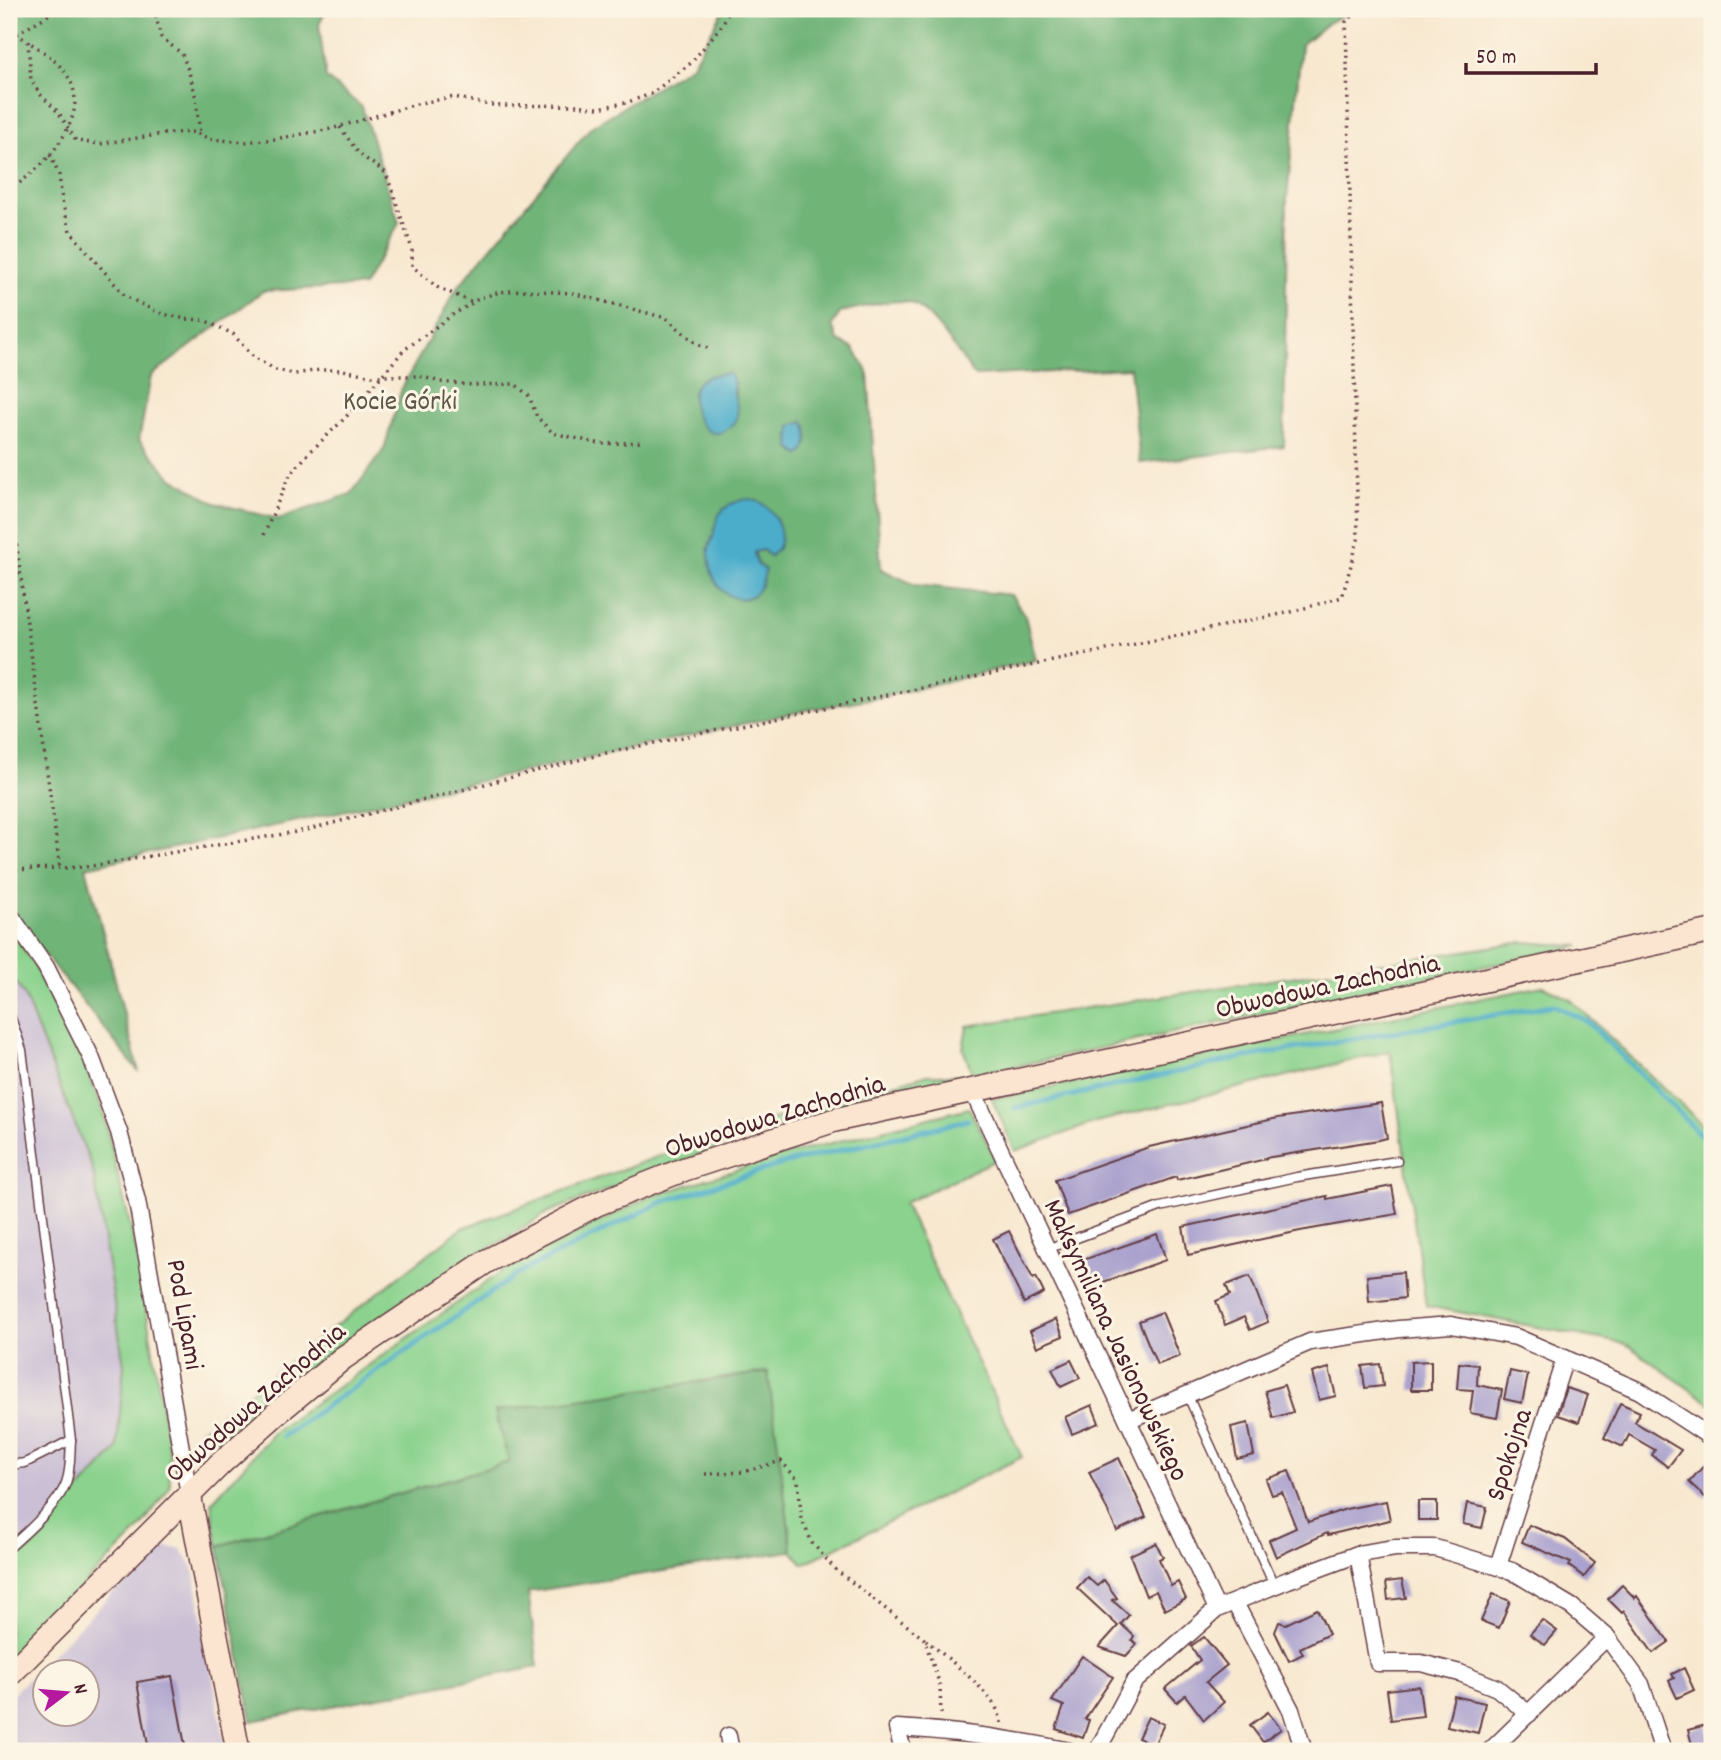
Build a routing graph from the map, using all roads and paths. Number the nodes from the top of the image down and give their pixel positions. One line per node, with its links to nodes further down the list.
1 (58, 9): 6 (path)
2 (153, 9): 10 (path)
3 (730, 9): 8 (path)
4 (1360, 9): 19 (path)
5 (9, 34): 6 (path)
6 (17, 34): 7 (path)
7 (28, 42): 9 (path); 9 (path)
8 (340, 127): 10 (path); 13 (path)
9 (68, 128): 10 (path); 11 (path)
10 (200, 135)
11 (50, 155): 12 (path); 15 (path)
12 (9, 192)
13 (474, 303): 14 (path); 15 (path)
14 (711, 349)
15 (382, 375): 16 (path); 18 (path)
16 (644, 442)
17 (9, 489): 19 (path)
18 (264, 535)
19 (60, 868): 20 (path)
20 (9, 870)
21 (9, 913): 34 (street, Pod Lipami)
22 (1712, 931): 24 (main road, Obwodowa Zachodnia)
23 (9, 1012): 31 (lane)
24 (972, 1090): 26 (street, Maksymiliana Jasionowskiego); 34 (main road, Obwodowa Zachodnia)
25 (1397, 1161): 26 (lane)
26 (1047, 1249): 29 (street, Maksymiliana Jasionowskiego)
27 (1565, 1358): 28 (street); 30 (street); 37 (street, Spokojna)
28 (1187, 1394): 29 (street); 38 (lane)
29 (1128, 1420): 40 (street, Maksymiliana Jasionowskiego)
30 (1712, 1438)
31 (71, 1440): 32 (lane); 35 (lane)
32 (9, 1465)
33 (705, 1474): 42 (path)
34 (189, 1494): 43 (main road, Obwodowa Zachodnia); 47 (main road, Pod Lipami)
35 (9, 1549)
36 (1358, 1554): 37 (street); 38 (street); 44 (street)
37 (1498, 1566): 41 (street)
38 (1274, 1586): 39 (street)
39 (1235, 1602): 40 (street); 51 (street)
40 (1217, 1609): 50 (street)
41 (1607, 1637): 44 (street); 53 (street)
42 (924, 1639): 45 (path); 46 (path)
43 (9, 1675)
44 (1529, 1714): 52 (street)
45 (941, 1730): 46 (street); 48 (street)
46 (1001, 1738): 49 (street)
47 (238, 1751)
48 (903, 1751)
49 (1070, 1751)
50 (1097, 1751)
51 (1304, 1751)
52 (1490, 1751)
53 (1663, 1751)

